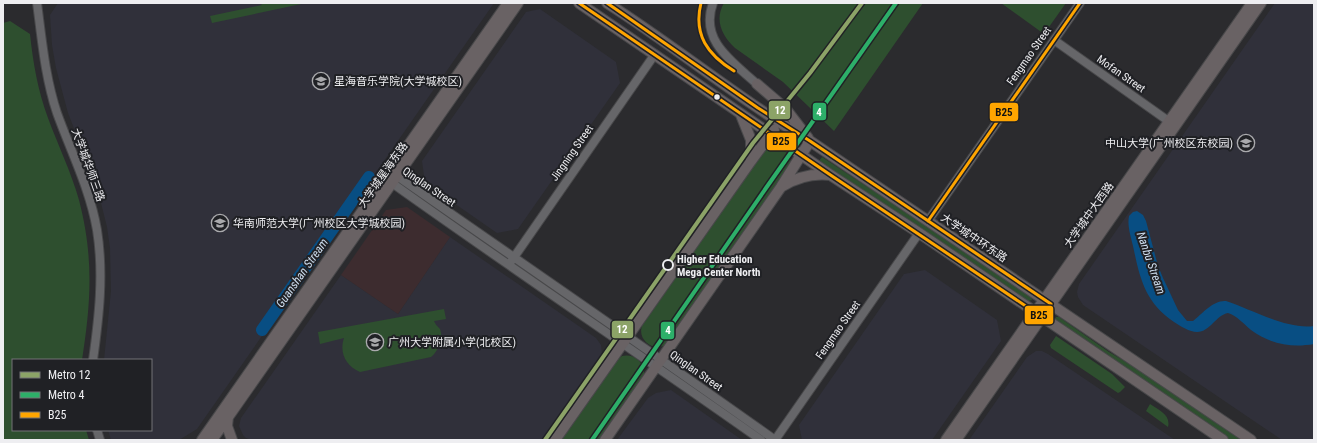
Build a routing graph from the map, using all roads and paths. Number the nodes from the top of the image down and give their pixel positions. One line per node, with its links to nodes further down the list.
1 (37, 3): 29 (street, 大学城华师三路)
2 (508, 3): 21 (main road, 大学城星海东路)
3 (518, 3): 21 (main road, 大学城星海东路)
4 (579, 3): 11 (main road)
5 (607, 3): 14 (main road, 大学城中环东路)
6 (714, 3): 12 (street)
7 (1080, 3): 10 (street, Fengmao Street)
8 (1252, 3): 15 (main road, 大学城中大西路)
9 (1261, 3): 15 (main road, 大学城中大西路)
10 (1054, 40): 15 (street, Mofan Street); 23 (street, Fengmao Street)
11 (655, 54): 13 (main road); 25 (street, Jingning Street)
12 (757, 84): 17 (main road)
13 (740, 113): 16 (main road); 19 (main road)
14 (780, 123): 16 (main road); 17 (main road, 大学城中环东路)
15 (1172, 124): 26 (main road, 大学城中大西路)
16 (771, 134): 18 (main road); 19 (main road)
17 (810, 141): 18 (main road); 23 (main road, 大学城中环东路)
18 (801, 155): 20 (main road); 22 (main road)
19 (751, 161): 28 (main road)
20 (832, 176): 22 (main road); 24 (main road)
21 (392, 178): 25 (street, Qinglan Street); 31 (main road, 大学城星海东路); 32 (main road, 大学城星海东路)
22 (781, 187): 30 (main road)
23 (928, 221): 26 (main road, 大学城中环东路)
24 (919, 233): 27 (main road); 38 (street, Fengmao Street)
25 (511, 262): 28 (street, Qinglan Street)
26 (1047, 302): 27 (main road, 大学城中大西路); 42 (main road, 大学城中环东路)
27 (1039, 315): 39 (main road, 大学城中大西路); 40 (main road, 大学城中大西路); 41 (main road)
28 (626, 340): 30 (street, Qinglan Street); 35 (main road)
29 (93, 359)
30 (659, 363): 36 (main road); 37 (street, Qinglan Street); 38 (street, Qinglan Street)
31 (228, 417): 33 (main road, 大学城星海东路); 34 (main road)
32 (202, 440)
33 (212, 440)
34 (232, 440)
35 (555, 440)
36 (605, 440)
37 (761, 440)
38 (775, 440)
39 (946, 440)
40 (956, 440)
41 (1223, 440)
42 (1251, 440)

